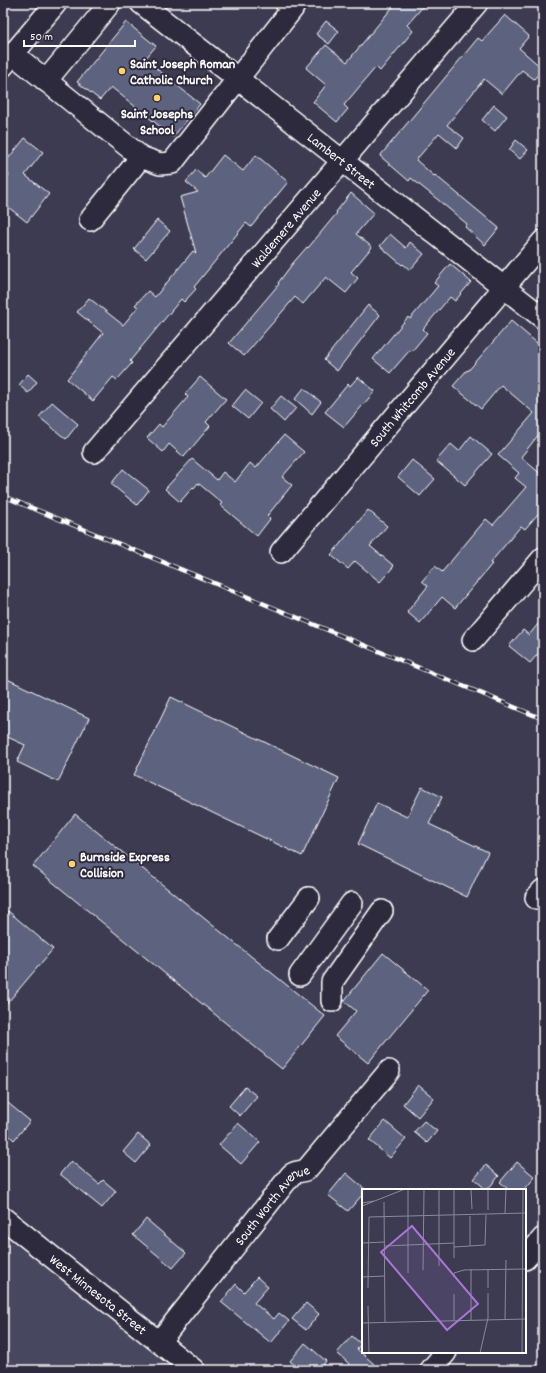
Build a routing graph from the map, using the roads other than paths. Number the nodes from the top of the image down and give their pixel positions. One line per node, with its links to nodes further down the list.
1 (56, 3): 6 (street)
2 (110, 3): 8 (street)
3 (141, 3): 7 (street, Lambert Street)
4 (286, 3): 7 (street)
5 (477, 3): 10 (street, Waldemere Avenue)
6 (8, 60): 8 (street)
7 (238, 79): 9 (street); 10 (street, Lambert Street)
8 (46, 81): 9 (street)
9 (141, 157): 11 (street)
10 (342, 161): 13 (street, Lambert Street); 15 (street, Waldemere Avenue)
11 (90, 220)
12 (543, 241): 13 (street, South Whitcomb Avenue)
13 (504, 287): 14 (street, Lambert Street); 16 (street, South Whitcomb Avenue)
14 (543, 318)
15 (94, 452)
16 (281, 552)
17 (543, 558): 18 (street)
18 (473, 640)
19 (309, 898): 22 (street)
20 (352, 903): 23 (street)
21 (382, 911): 24 (street)
22 (278, 939)
23 (300, 975)
24 (332, 1001)
25 (389, 1071): 29 (street, South Worth Avenue)
26 (3, 1218): 29 (street, West Minnesota Street)
27 (543, 1238): 28 (street)
28 (526, 1258)
29 (159, 1342): 31 (street, West Minnesota Street)
30 (445, 1353): 32 (street)
31 (194, 1370)
32 (431, 1370)

